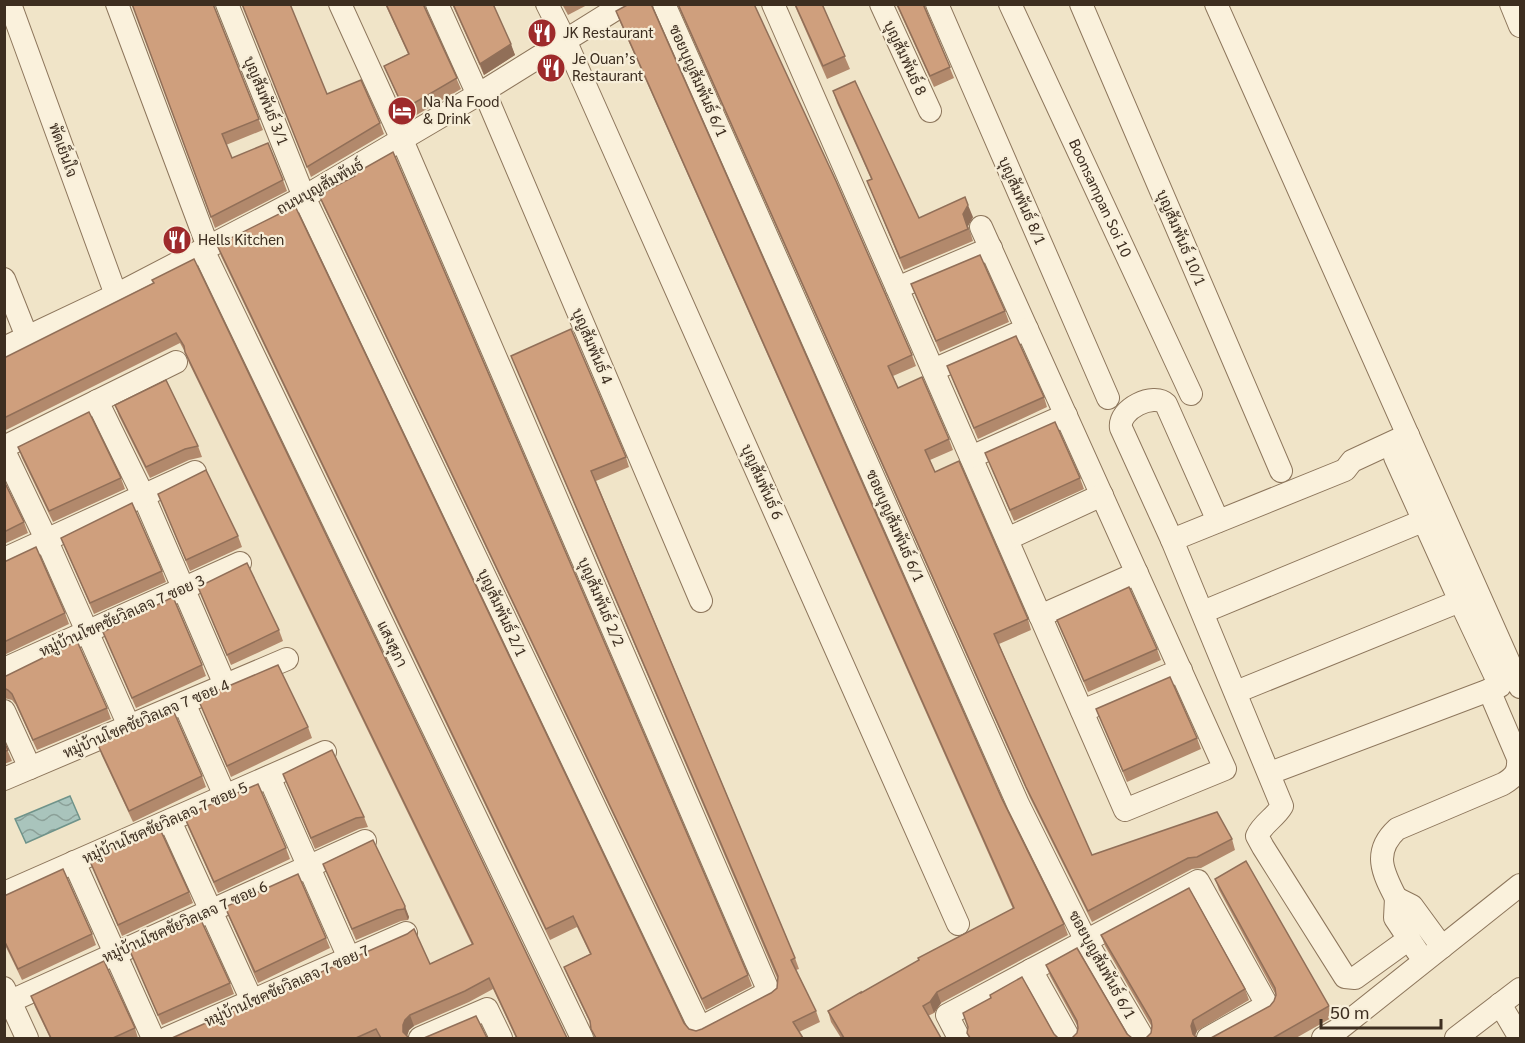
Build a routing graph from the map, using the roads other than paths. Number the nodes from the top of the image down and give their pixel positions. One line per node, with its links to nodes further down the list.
1 (10, 4): 27 (street, พัดเย็นใจ)
2 (117, 4): 23 (street, แสงสุภา)
3 (228, 4): 21 (street, บุญสัมพันธ์ 3/1)
4 (340, 4): 20 (street)
5 (437, 4): 18 (street, บุญสัมพันธ์ 4)
6 (547, 4): 17 (street, บุญสัมพันธ์ 6)
7 (664, 4): 86 (street, ซอยบุญสัมพันธ์ 6/1)
8 (774, 4): 26 (street)
9 (881, 4): 19 (street, บุญสัมพันธ์ 8)
10 (937, 4): 34 (street, บุญสัมพันธ์ 8/1)
11 (1010, 4): 33 (street, Boonsampan Soi 10)
12 (1081, 4): 40 (street, บุญสัมพันธ์ 10/1)
13 (1216, 4): 37 (street)
14 (1511, 4): 16 (street)
15 (623, 5): 17 (street, ถนนบุญสัมพันธ์)
16 (1521, 26)
17 (565, 40): 18 (street, ถนนบุญสัมพันธ์); 83 (street, บุญสัมพันธ์ 6)
18 (481, 93): 20 (street, ถนนบุญสัมพันธ์); 53 (street, บุญสัมพันธ์ 4)
19 (930, 111)
20 (402, 140): 21 (street, ถนนบุญสัมพันธ์); 96 (street, บุญสัมพันธ์ 2/2)
21 (304, 197): 23 (street, ถนนบุญสัมพันธ์); 96 (street, บุญสัมพันธ์ 2/1)
22 (981, 227): 24 (street)
23 (206, 248): 27 (street, ถนนบุญสัมพันธ์); 103 (street, แสงสุภา)
24 (991, 248): 26 (street); 28 (street)
25 (4, 279): 29 (street)
26 (897, 288): 32 (street)
27 (116, 295): 29 (street, ถนนบุญสัมพันธ์)
28 (1027, 329): 32 (street); 36 (street)
29 (27, 337): 30 (street, ถนนบุญสัมพันธ์)
30 (4, 348)
31 (176, 362): 35 (street)
32 (933, 370): 39 (street)
33 (1191, 394)
34 (1108, 398)
35 (97, 401): 38 (street); 42 (street)
36 (1066, 415): 39 (street); 43 (street)
37 (1406, 447): 44 (street); 45 (street); 62 (street)
38 (4, 449): 46 (street)
39 (971, 457): 47 (street)
40 (1281, 471)
41 (195, 472): 42 (street)
42 (143, 495): 46 (street); 52 (street)
43 (1102, 495): 47 (street); 51 (street)
44 (1425, 520): 54 (street); 55 (street)
45 (1218, 521): 48 (street); 48 (street)
46 (46, 539): 49 (street); 57 (street)
47 (1007, 539): 56 (street)
48 (1172, 540): 55 (street)
49 (4, 559)
50 (240, 563): 52 (street, หมู่บ้านโชคชัยวิลเลจ 7 ซอย 3)
51 (1137, 573): 56 (street); 60 (street)
52 (184, 589): 57 (street, หมู่บ้านโชคชัยวิลเลจ 7 ซอย 3); 61 (street)
53 (701, 601)
54 (1460, 601): 63 (street); 64 (street)
55 (1203, 612): 64 (street)
56 (1040, 616): 67 (street)
57 (86, 633): 59 (street, หมู่บ้านโชคชัยวิลเลจ 7 ซอย 3); 68 (street)
58 (287, 659): 61 (street, หมู่บ้านโชคชัยวิลเลจ 7 ซอย 4)
59 (4, 669)
60 (1181, 670): 67 (street); 67 (street)
61 (225, 685): 65 (street, หมู่บ้านโชคชัยวิลเลจ 7 ซอย 4)
62 (1521, 687)
63 (1489, 690): 71 (street); 81 (street)
64 (1236, 692): 71 (street)
65 (184, 703): 68 (street, หมู่บ้านโชคชัยวิลเลจ 7 ซอย 4); 74 (street)
66 (4, 711): 70 (street)
67 (1082, 711)
68 (129, 726): 70 (street, หมู่บ้านโชคชัยวิลเลจ 7 ซอย 4)
69 (325, 752): 72 (street, หมู่บ้านโชคชัยวิลเลจ 7 ซอย 5)
70 (30, 768): 73 (street, หมู่บ้านโชคชัยวิลเลจ 7 ซอย 4)
71 (1270, 773): 85 (street)
72 (269, 777): 74 (street, หมู่บ้านโชคชัยวิลเลจ 7 ซอย 5); 78 (street)
73 (4, 779)
74 (225, 796): 75 (street, หมู่บ้านโชคชัยวิลเลจ 7 ซอย 5)
75 (170, 820): 77 (street, หมู่บ้านโชคชัยวิลเลจ 7 ซอย 5); 82 (street)
76 (365, 841): 78 (street, หมู่บ้านโชคชัยวิลเลจ 7 ซอย 6)
77 (74, 862): 80 (street, หมู่บ้านโชคชัยวิลเลจ 7 ซอย 5); 88 (street)
78 (309, 866): 82 (street, หมู่บ้านโชคชัยวิลเลจ 7 ซอย 6); 89 (street)
79 (1521, 885): 87 (street)
80 (4, 893)
81 (1396, 898): 85 (street); 87 (street)
82 (211, 910): 88 (street, หมู่บ้านโชคชัยวิลเลจ 7 ซอย 6); 93 (street)
83 (958, 924)
84 (406, 933): 89 (street, หมู่บ้านโชคชัยวิลเลจ 7 ซอย 7)
85 (1409, 939): 90 (street)
86 (1086, 941): 91 (street); 106 (street, ซอยบุญสัมพันธ์ 6/1); 107 (street)
87 (1442, 948): 90 (street)
88 (116, 953): 94 (street, หมู่บ้านโชคชัยวิลเลจ 7 ซอย 6); 99 (street)
89 (349, 958): 93 (street, หมู่บ้านโชคชัยวิลเลจ 7 ซอย 7)
90 (1424, 962): 108 (street)
91 (1031, 970): 104 (street); 105 (street)
92 (1521, 989): 95 (street)
93 (252, 1001): 100 (street, หมู่บ้านโชคชัยวิลเลจ 7 ซอย 7)
94 (6, 1003): 97 (street); 98 (street)
95 (1500, 1004): 109 (street); 110 (street)
96 (700, 1028)
97 (13, 1038)
98 (27, 1038)
99 (153, 1038)
100 (167, 1038)
101 (420, 1038): 102 (street)
102 (501, 1038)
103 (582, 1038)
104 (959, 1038)
105 (1069, 1038)
106 (1143, 1038)
107 (1208, 1038)
108 (1323, 1038)
109 (1456, 1038)
110 (1520, 1038)

